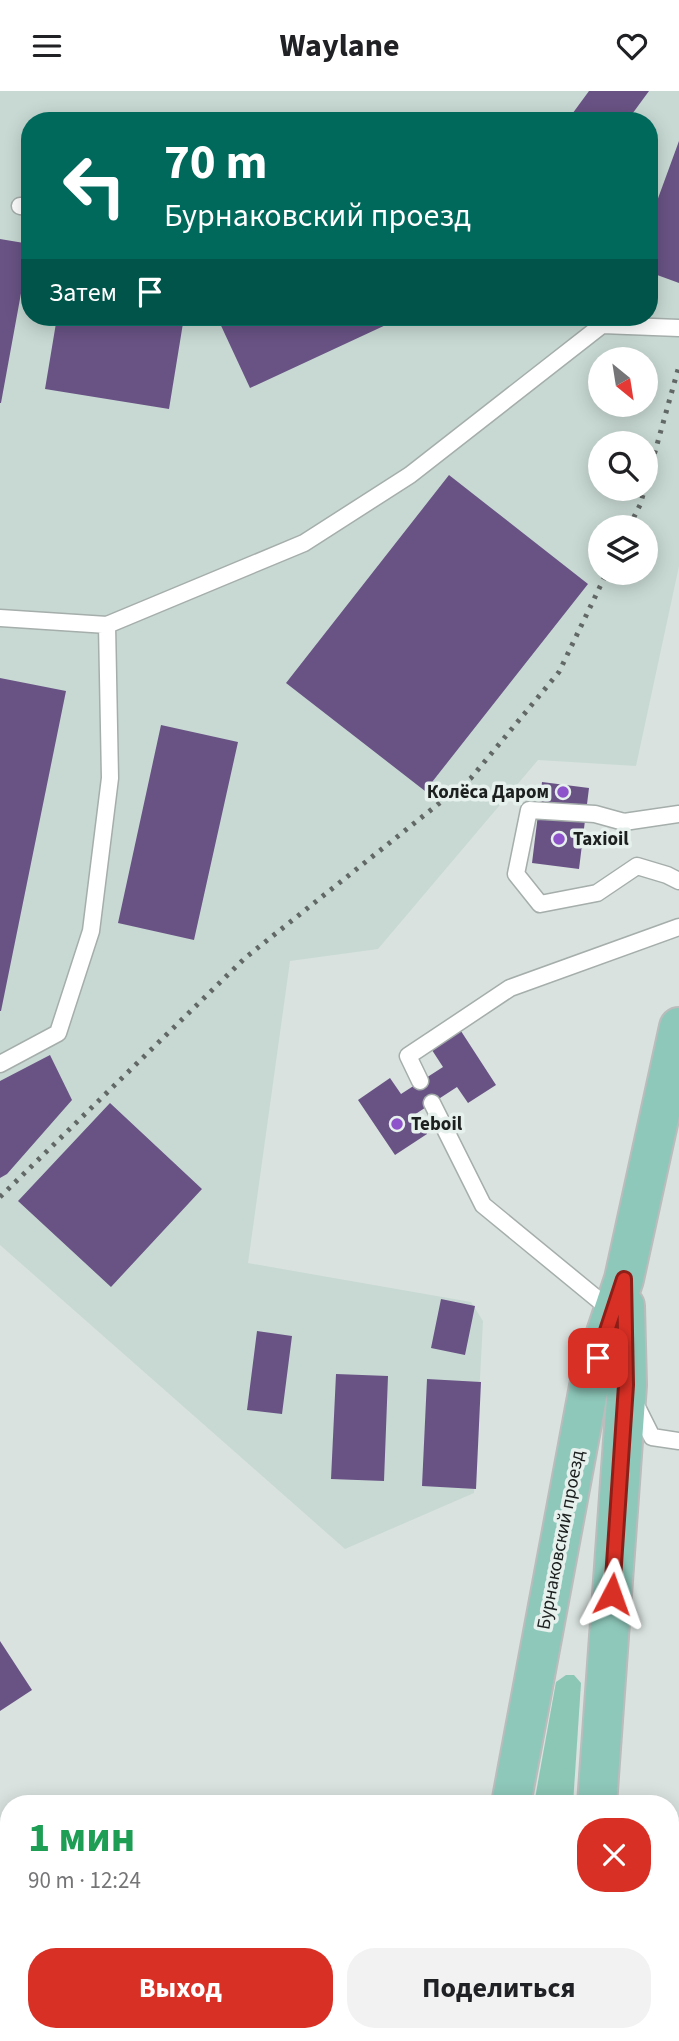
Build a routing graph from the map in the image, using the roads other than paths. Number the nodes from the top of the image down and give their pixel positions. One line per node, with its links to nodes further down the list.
1 (589, 326): 5 (lane)
2 (655, 326): 3 (lane)
3 (679, 328)
4 (0, 618): 5 (lane)
5 (107, 625): 10 (lane)
6 (679, 814): 7 (lane)
7 (679, 881)
8 (679, 927): 11 (lane)
9 (679, 1027): 13 (main road, Бурнаковский проезд)
10 (0, 1064)
11 (420, 1081)
12 (432, 1103): 13 (lane)
13 (619, 1296): 14 (main road, Бурнаковский проезд)
14 (608, 1383): 15 (lane); 16 (main road, Бурнаковский проезд); 17 (main road, Бурнаковский проезд)
15 (679, 1441)
16 (513, 1795)
17 (597, 1795)

